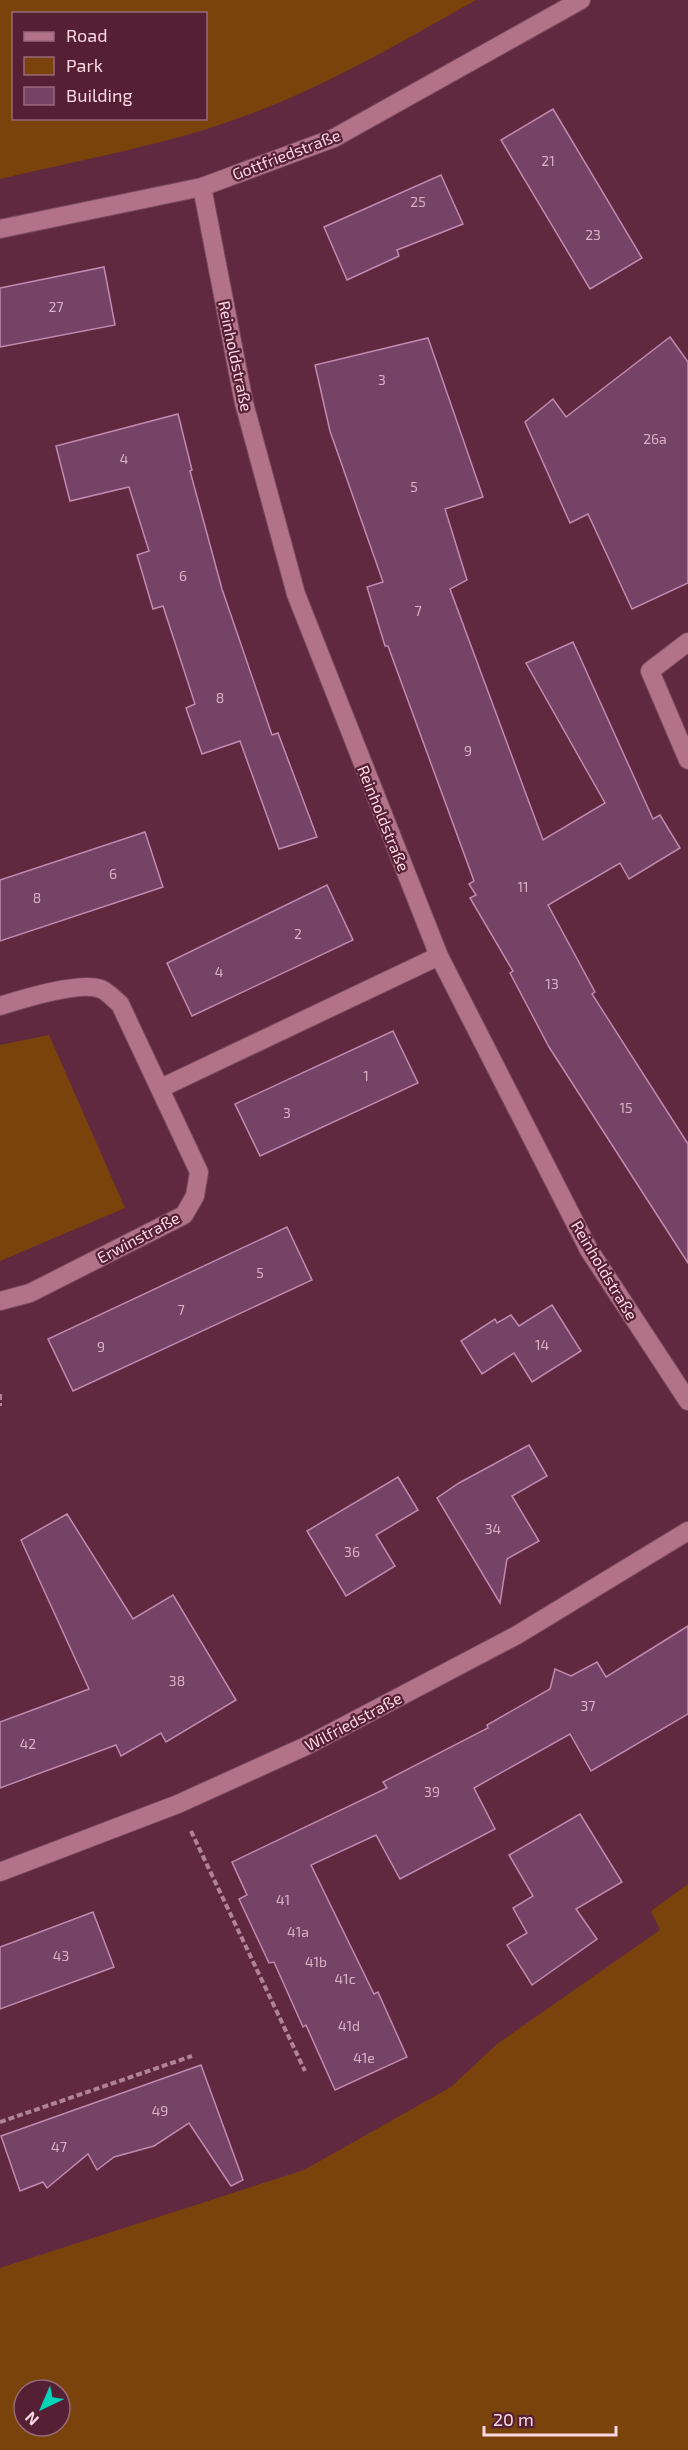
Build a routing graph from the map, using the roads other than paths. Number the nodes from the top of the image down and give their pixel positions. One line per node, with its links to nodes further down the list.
1 (581, 0): 2 (street, Gottfriedstraße)
2 (202, 187): 3 (street, Gottfriedstraße); 6 (street, Reinholdstraße)
3 (0, 229)
4 (688, 642): 5 (street)
5 (688, 760)
6 (439, 956): 8 (street); 10 (street, Reinholdstraße)
7 (0, 1006): 8 (street, Erwinstraße)
8 (161, 1088): 9 (street, Erwinstraße)
9 (0, 1300)
10 (688, 1401)
11 (688, 1531): 12 (street, Wilfriedstraße)
12 (0, 1872)

